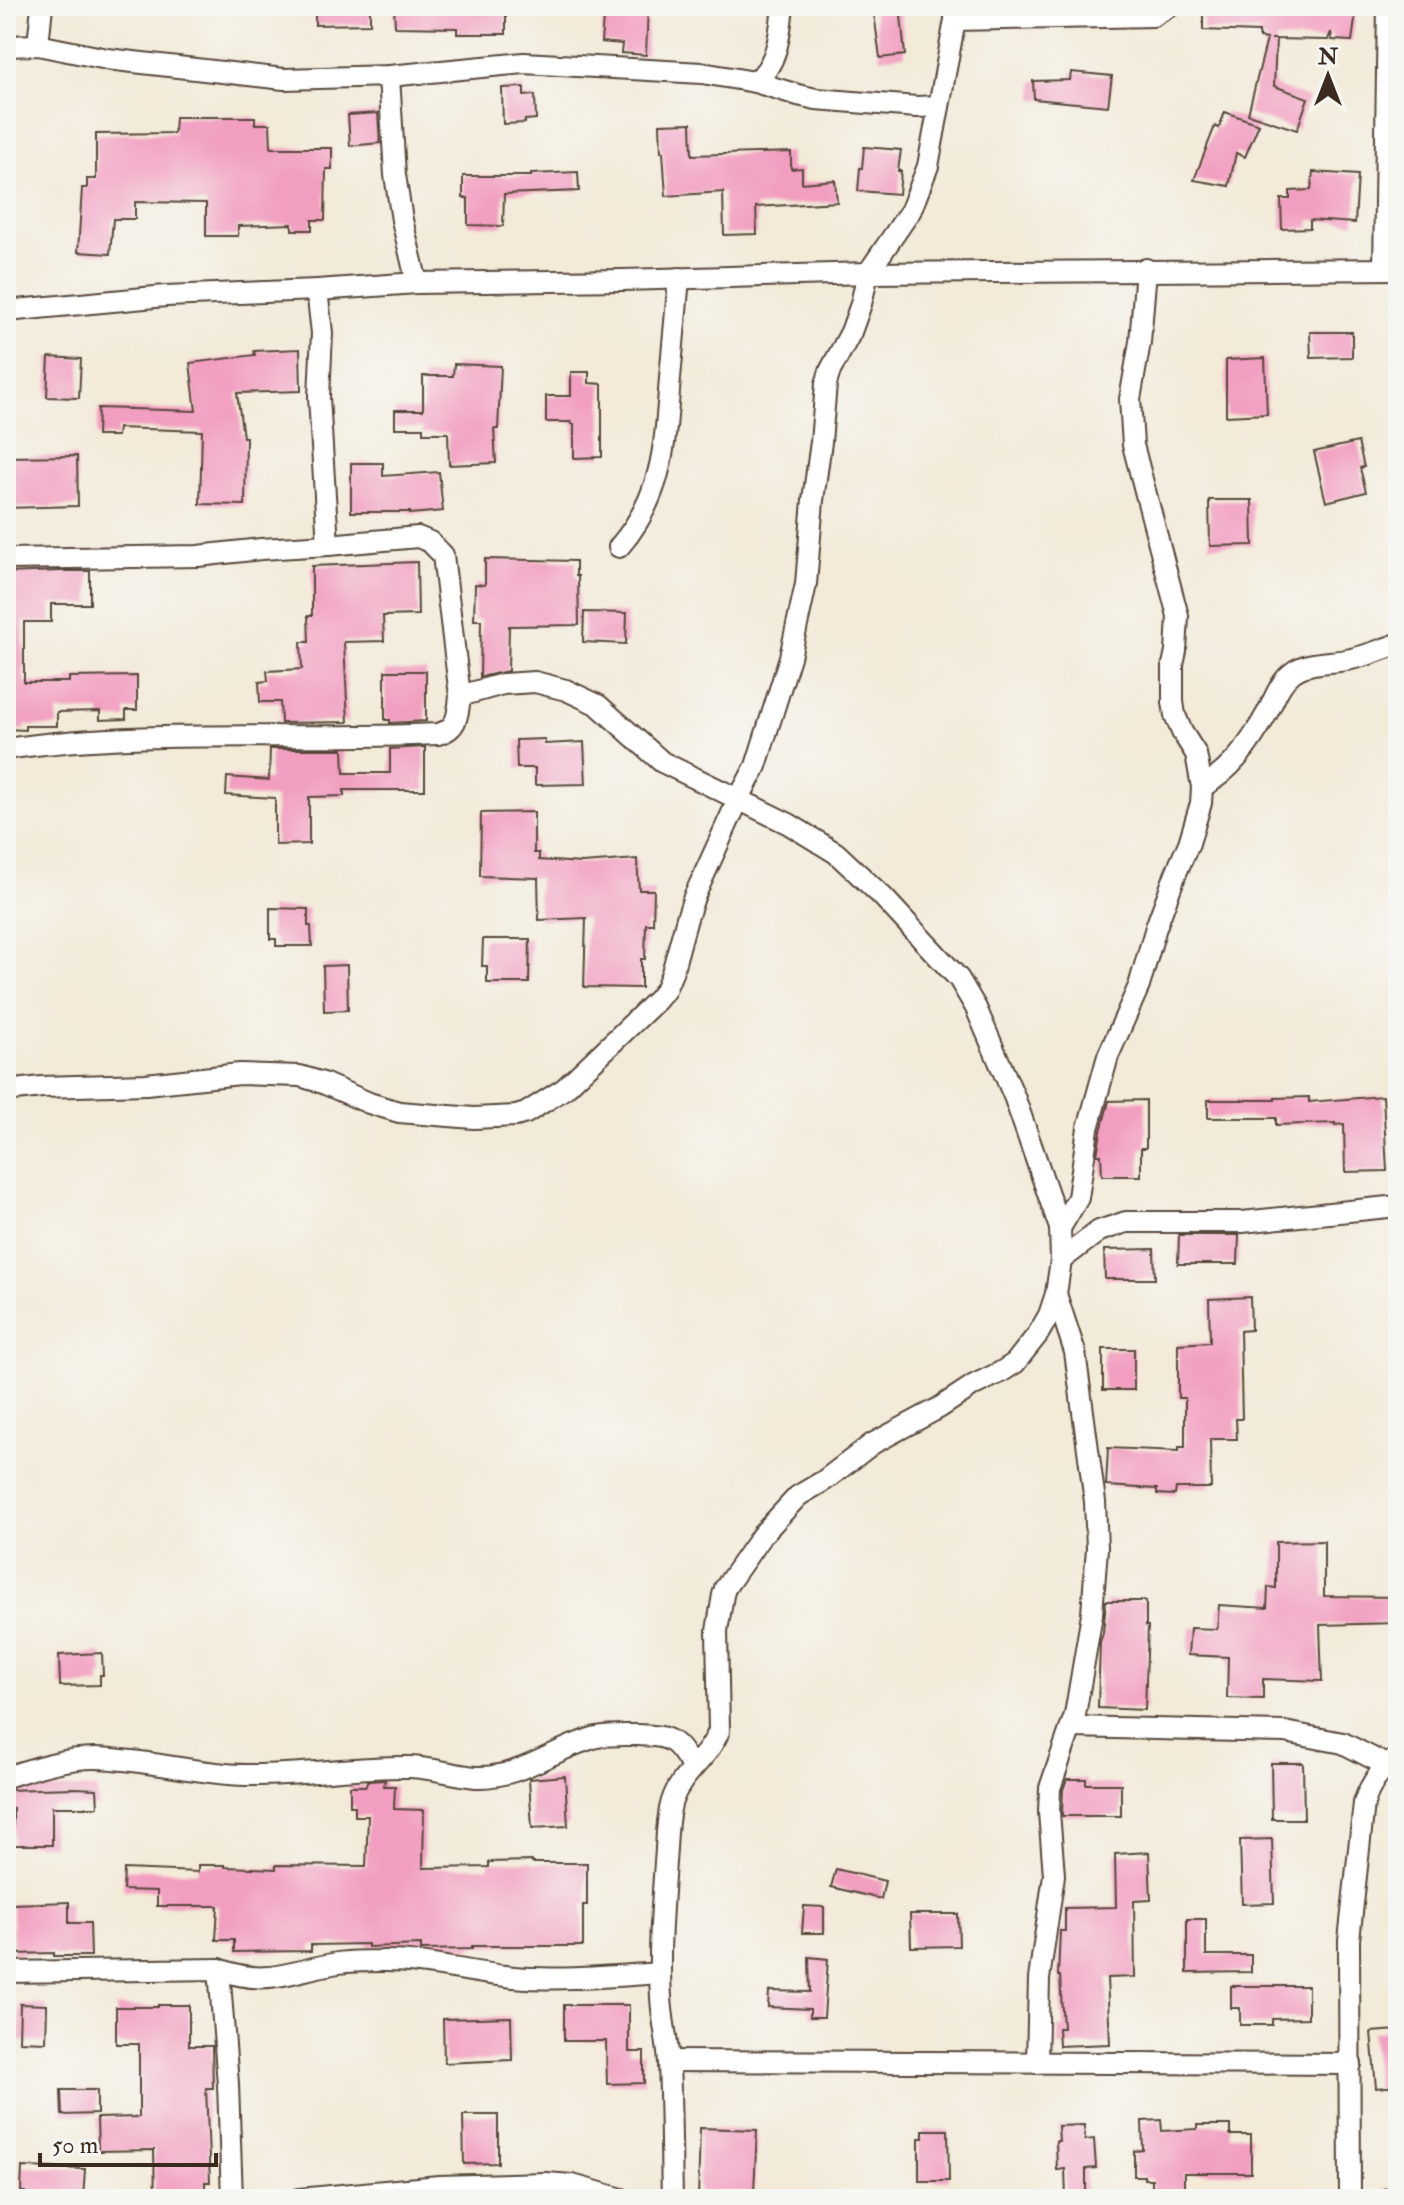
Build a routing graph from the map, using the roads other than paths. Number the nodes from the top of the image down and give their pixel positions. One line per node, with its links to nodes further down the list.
1 (42, 6): 6 (street)
2 (783, 6): 9 (street)
3 (1170, 6): 5 (street)
4 (1388, 6): 12 (street)
5 (955, 13): 10 (street)
6 (38, 45): 7 (street); 8 (street)
7 (6, 46)
8 (389, 76): 9 (street); 15 (street)
9 (755, 82): 10 (street)
10 (939, 106): 13 (street)
11 (1146, 269): 12 (street); 13 (street); 24 (street)
12 (1391, 269)
13 (868, 273): 14 (street); 25 (street)
14 (679, 278): 15 (street); 19 (street)
15 (417, 283): 16 (street)
16 (317, 290): 17 (street); 18 (street)
17 (6, 311)
18 (328, 545): 20 (street); 22 (street)
19 (619, 547)
20 (6, 559)
21 (1398, 644): 24 (street)
22 (460, 696): 23 (street); 25 (street)
23 (6, 749)
24 (1202, 787): 28 (street)
25 (739, 798): 26 (street); 28 (street)
26 (6, 1091)
27 (1398, 1206): 29 (street)
28 (1060, 1228): 29 (street)
29 (1061, 1260): 30 (street)
30 (1056, 1294): 31 (street); 33 (street)
31 (1072, 1727): 32 (street); 39 (street)
32 (1392, 1761): 40 (street)
33 (692, 1767): 34 (street); 37 (street)
34 (6, 1777)
35 (219, 1969): 36 (street); 37 (street); 42 (street)
36 (6, 1972)
37 (660, 1973): 38 (street)
38 (669, 2061): 39 (street); 45 (street)
39 (1037, 2063): 40 (street)
40 (1351, 2064): 46 (street)
41 (1398, 2197): 47 (street)
42 (232, 2199)
43 (299, 2199): 44 (street)
44 (622, 2199)
45 (672, 2199)
46 (1350, 2199)
47 (1388, 2199)

